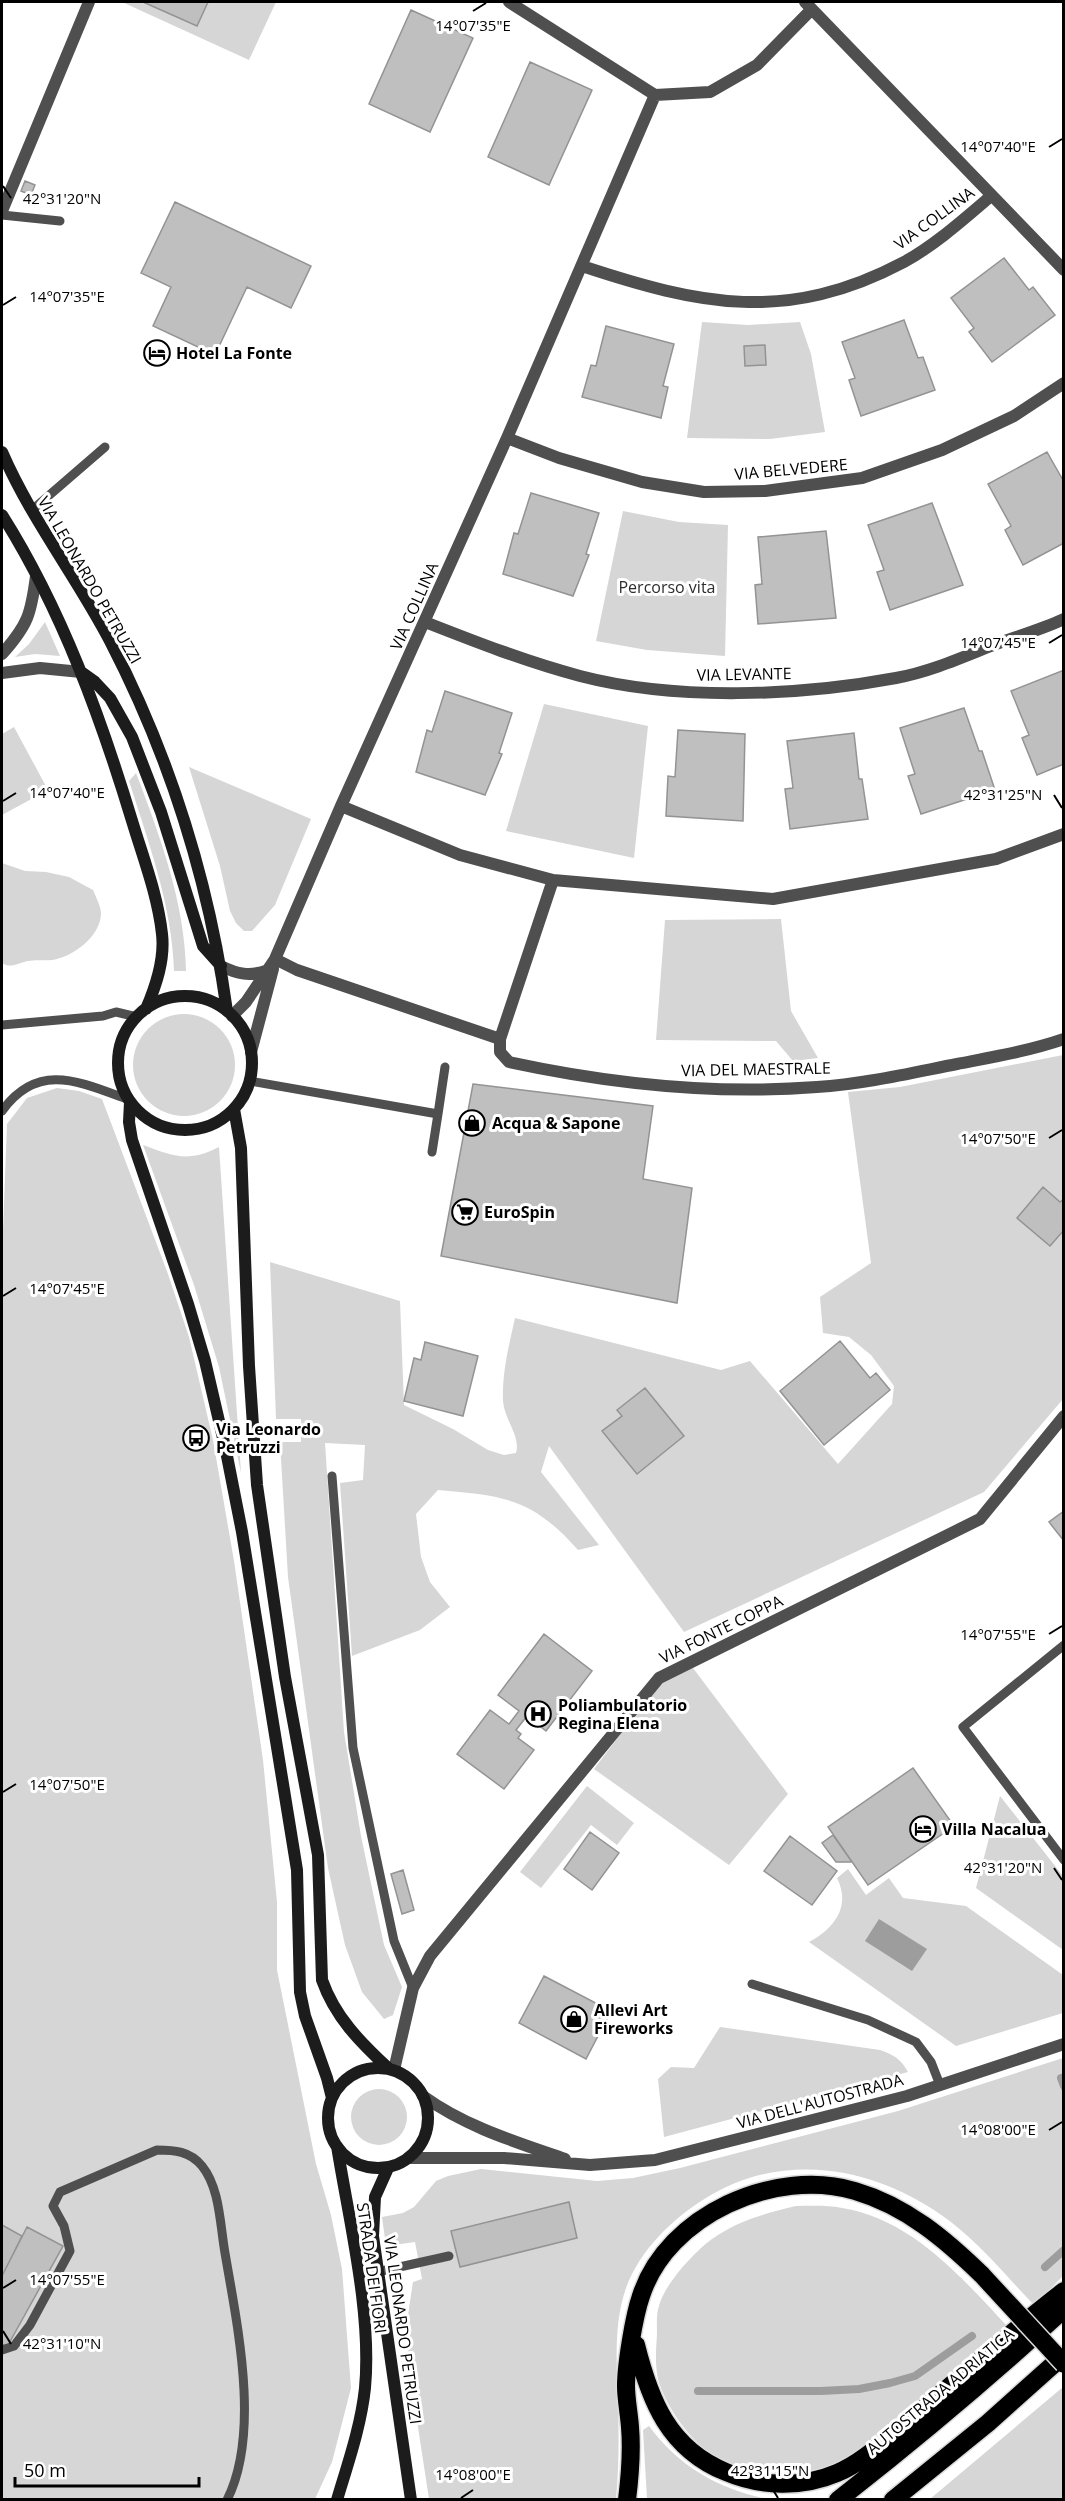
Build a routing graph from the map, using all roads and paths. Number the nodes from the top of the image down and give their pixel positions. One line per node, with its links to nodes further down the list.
1 (89, 2): 6 (street)
2 (509, 2): 4 (street)
3 (809, 5): 4 (street); 5 (street)
4 (655, 95): 8 (street, VIA COLLINA)
5 (991, 196): 8 (street, VIA COLLINA); 9 (street)
6 (2, 213): 7 (lane)
7 (60, 221)
8 (582, 266): 11 (street, VIA COLLINA)
9 (1064, 270)
10 (1064, 383): 11 (street, VIA BELVEDERE)
11 (507, 438): 18 (street, VIA COLLINA)
12 (105, 447): 14 (lane)
13 (2, 452): 14 (main road, VIA LEONARDO PETRUZZI)
14 (31, 511): 26 (main road, VIA LEONARDO PETRUZZI)
15 (2, 515): 16 (main road)
16 (36, 576): 19 (street); 20 (main road)
17 (1064, 619): 18 (street, VIA LEVANTE)
18 (425, 622): 22 (street, VIA COLLINA)
19 (2, 654)
20 (81, 672): 21 (street); 26 (main road); 28 (main road)
21 (2, 673)
22 (341, 806): 24 (street); 25 (street, VIA COLLINA)
23 (1064, 834): 24 (street)
24 (553, 880): 31 (street)
25 (275, 959): 27 (street, VIA COLLINA); 31 (street); 33 (street, VIA COLLINA)
26 (221, 966): 27 (street); 29 (main road, VIA LEONARDO PETRUZZI)
27 (268, 970): 29 (street, VIA COLLINA)
28 (141, 1013): 29 (main road); 30 (lane); 36 (main road)
29 (229, 1014): 33 (main road)
30 (2, 1025)
31 (500, 1039): 32 (street, VIA DEL MAESTRALE)
32 (1064, 1039)
33 (251, 1052): 35 (main road)
34 (445, 1067): 39 (lane)
35 (250, 1081): 37 (main road); 39 (lane)
36 (129, 1100): 37 (main road); 38 (lane); 51 (main road)
37 (234, 1109): 48 (main road)
38 (2, 1111)
39 (438, 1114): 40 (lane)
40 (432, 1152)
41 (1064, 1416): 46 (street, VIA FONTE COPPA)
42 (332, 1476): 46 (lane)
43 (1064, 1645): 44 (lane)
44 (1064, 1860)
45 (752, 1984): 49 (lane)
46 (413, 1988): 48 (street, VIA FONTE COPPA)
47 (1064, 2044): 49 (street, VIA DELL'AUTOSTRADA)
48 (391, 2069): 50 (main road); 51 (main road)
49 (940, 2085): 54 (street, VIA DELL'AUTOSTRADA)
50 (423, 2096): 53 (main road); 54 (street, VIA DELL'AUTOSTRADA)
51 (332, 2098): 52 (main road)
52 (337, 2146): 55 (main road); 65 (main road, STRADA DEI FIORI)
53 (409, 2158): 54 (street, VIA DELL'AUTOSTRADA); 55 (main road)
54 (580, 2165)
55 (388, 2168): 57 (main road, VIA LEONARDO PETRUZZI)
56 (448, 2256): 57 (lane)
57 (377, 2272): 66 (main road, VIA LEONARDO PETRUZZI)
58 (1064, 2291): 60 (highway)
59 (1064, 2309): 68 (highway, AUTOSTRADA ADRIATICA)
60 (633, 2334): 63 (highway, bridge); 67 (highway)
61 (2, 2350): 64 (lane)
62 (1064, 2355): 69 (highway)
63 (1064, 2364)
64 (227, 2499)
65 (337, 2499)
66 (411, 2499)
67 (627, 2499)
68 (838, 2499)
69 (894, 2499)

